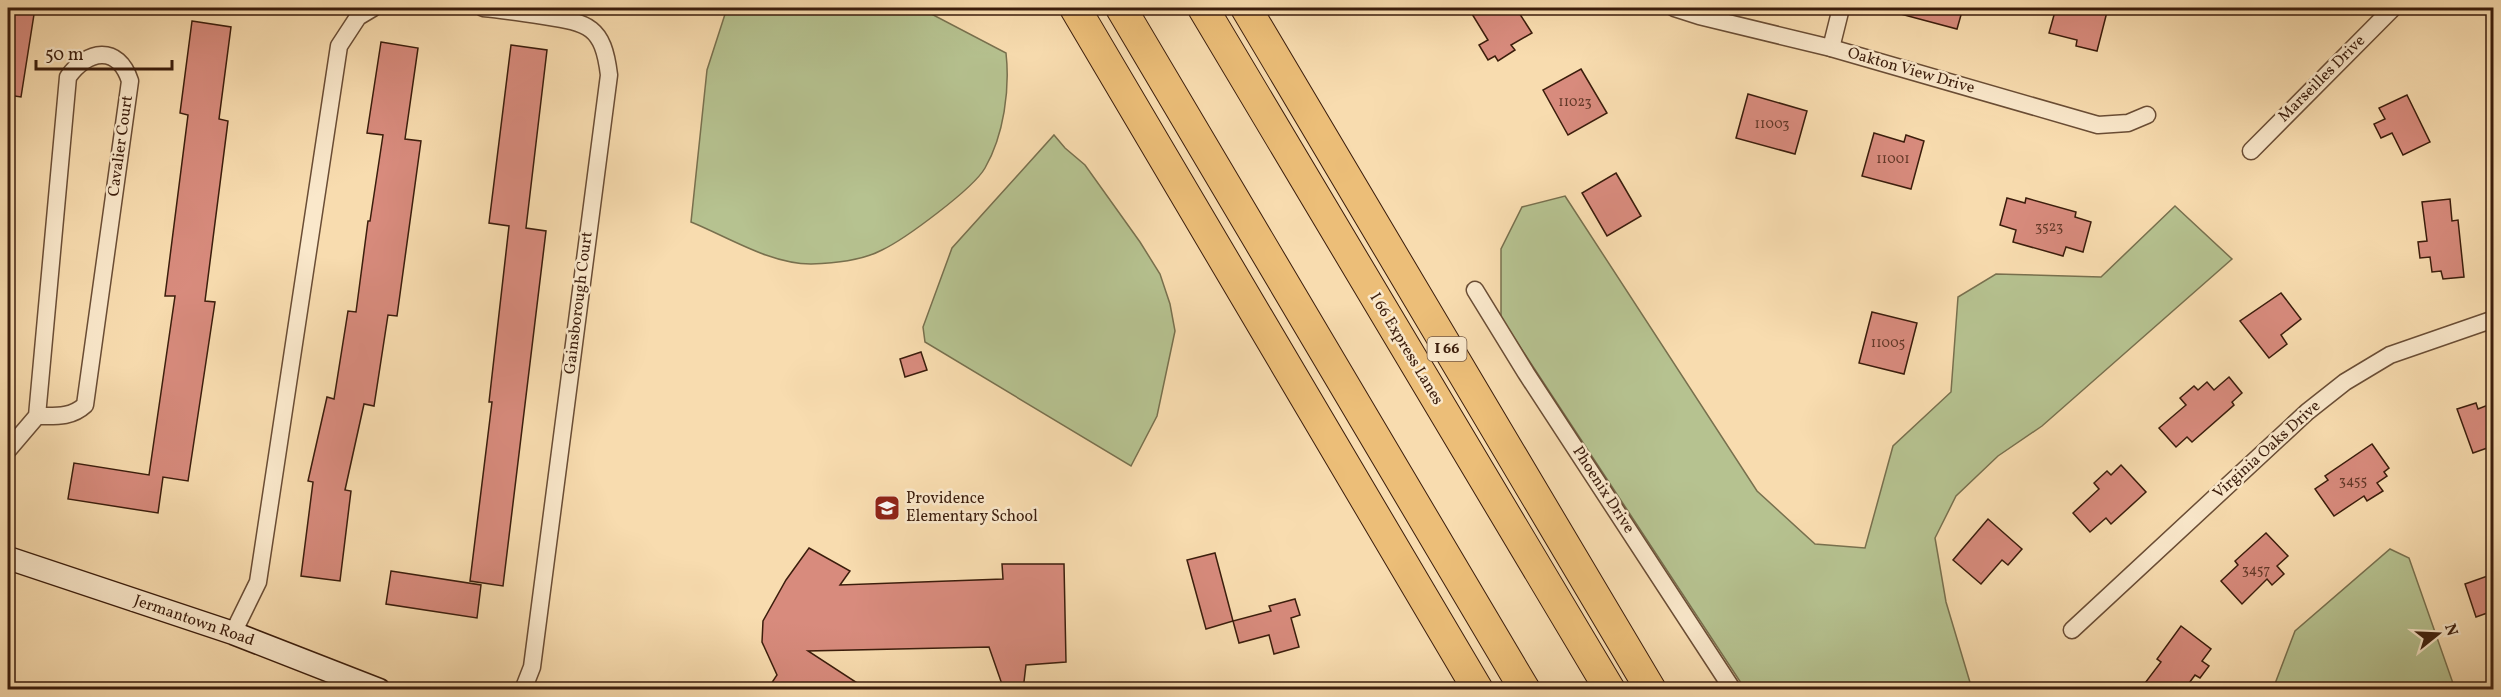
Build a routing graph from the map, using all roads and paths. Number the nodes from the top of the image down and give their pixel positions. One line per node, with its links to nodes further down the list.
1 (373, 8): 19 (street)
2 (483, 8): 21 (street, Gainsborough Court)
3 (1075, 8): 22 (highway)
4 (1120, 8): 23 (highway)
5 (1203, 8): 24 (highway, I 66 Express Lanes)
6 (1246, 8): 25 (highway, I 66)
7 (1674, 8): 10 (street, Oakton View Drive)
8 (1841, 8): 10 (street)
9 (2393, 8): 12 (street, Marseilles Drive)
10 (1831, 48): 11 (street, Oakton View Drive)
11 (2147, 115)
12 (2251, 151)
13 (1475, 290): 26 (street, Phoenix Drive)
14 (2493, 319): 18 (street, Virginia Oaks Drive)
15 (37, 416): 15 (street, Cavalier Court); 16 (street)
16 (8, 450)
17 (8, 558): 19 (main road, Jermantown Road)
18 (2072, 630)
19 (233, 633): 20 (main road, Jermantown Road)
20 (379, 690)
21 (523, 690)
22 (1478, 690)
23 (1526, 690)
24 (1610, 690)
25 (1651, 690)
26 (1733, 690)

